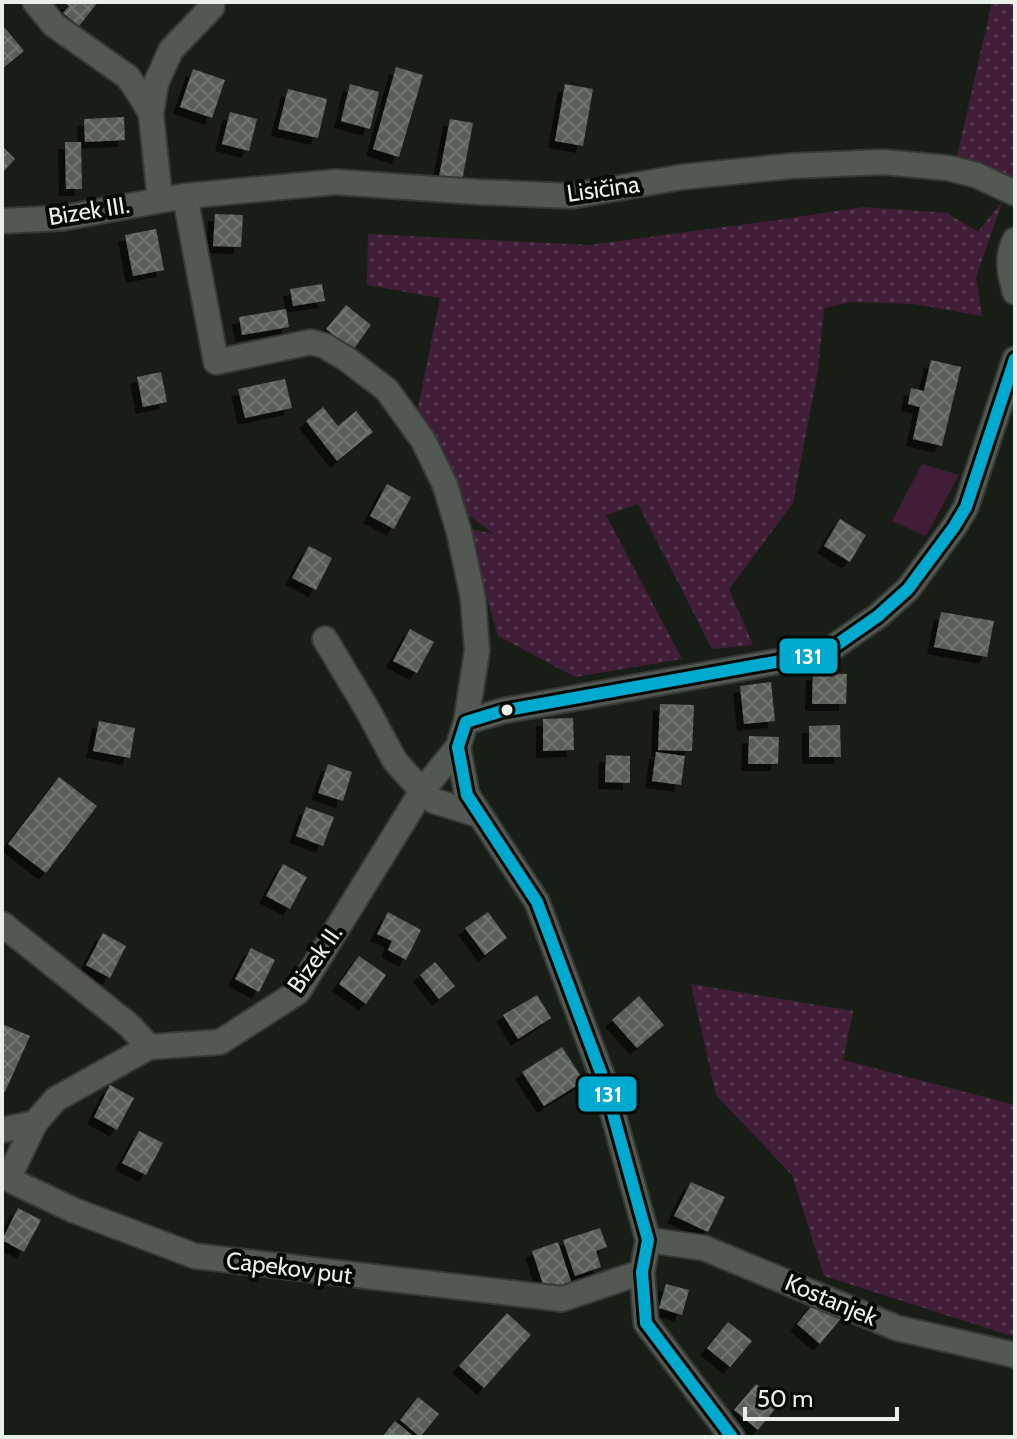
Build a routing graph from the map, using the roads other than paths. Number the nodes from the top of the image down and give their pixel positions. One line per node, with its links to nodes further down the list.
1 (35, 2): 3 (street)
2 (212, 7): 3 (street)
3 (151, 114): 6 (street)
4 (1015, 193): 5 (street, Lisičina)
5 (185, 196): 6 (street, Bizek III.); 12 (street)
6 (160, 200): 7 (street, Bizek III.)
7 (2, 221)
8 (1015, 240): 9 (street)
9 (1015, 292)
10 (1015, 359): 12 (street)
11 (325, 639): 14 (street)
12 (466, 722): 13 (street, Bizek II.)
13 (458, 747): 14 (street, Bizek II.); 15 (street)
14 (422, 791): 15 (street); 17 (street, Bizek II.)
15 (479, 815): 21 (street)
16 (2, 924): 17 (street)
17 (149, 1047): 18 (street, Bizek II.)
18 (35, 1123): 19 (street); 20 (street, Capekov put)
19 (2, 1130)
20 (5, 1184): 22 (street, Capekov put)
21 (648, 1240): 22 (street); 23 (street, Kostanjek)
22 (642, 1272): 24 (street)
23 (1015, 1355)
24 (726, 1434)

